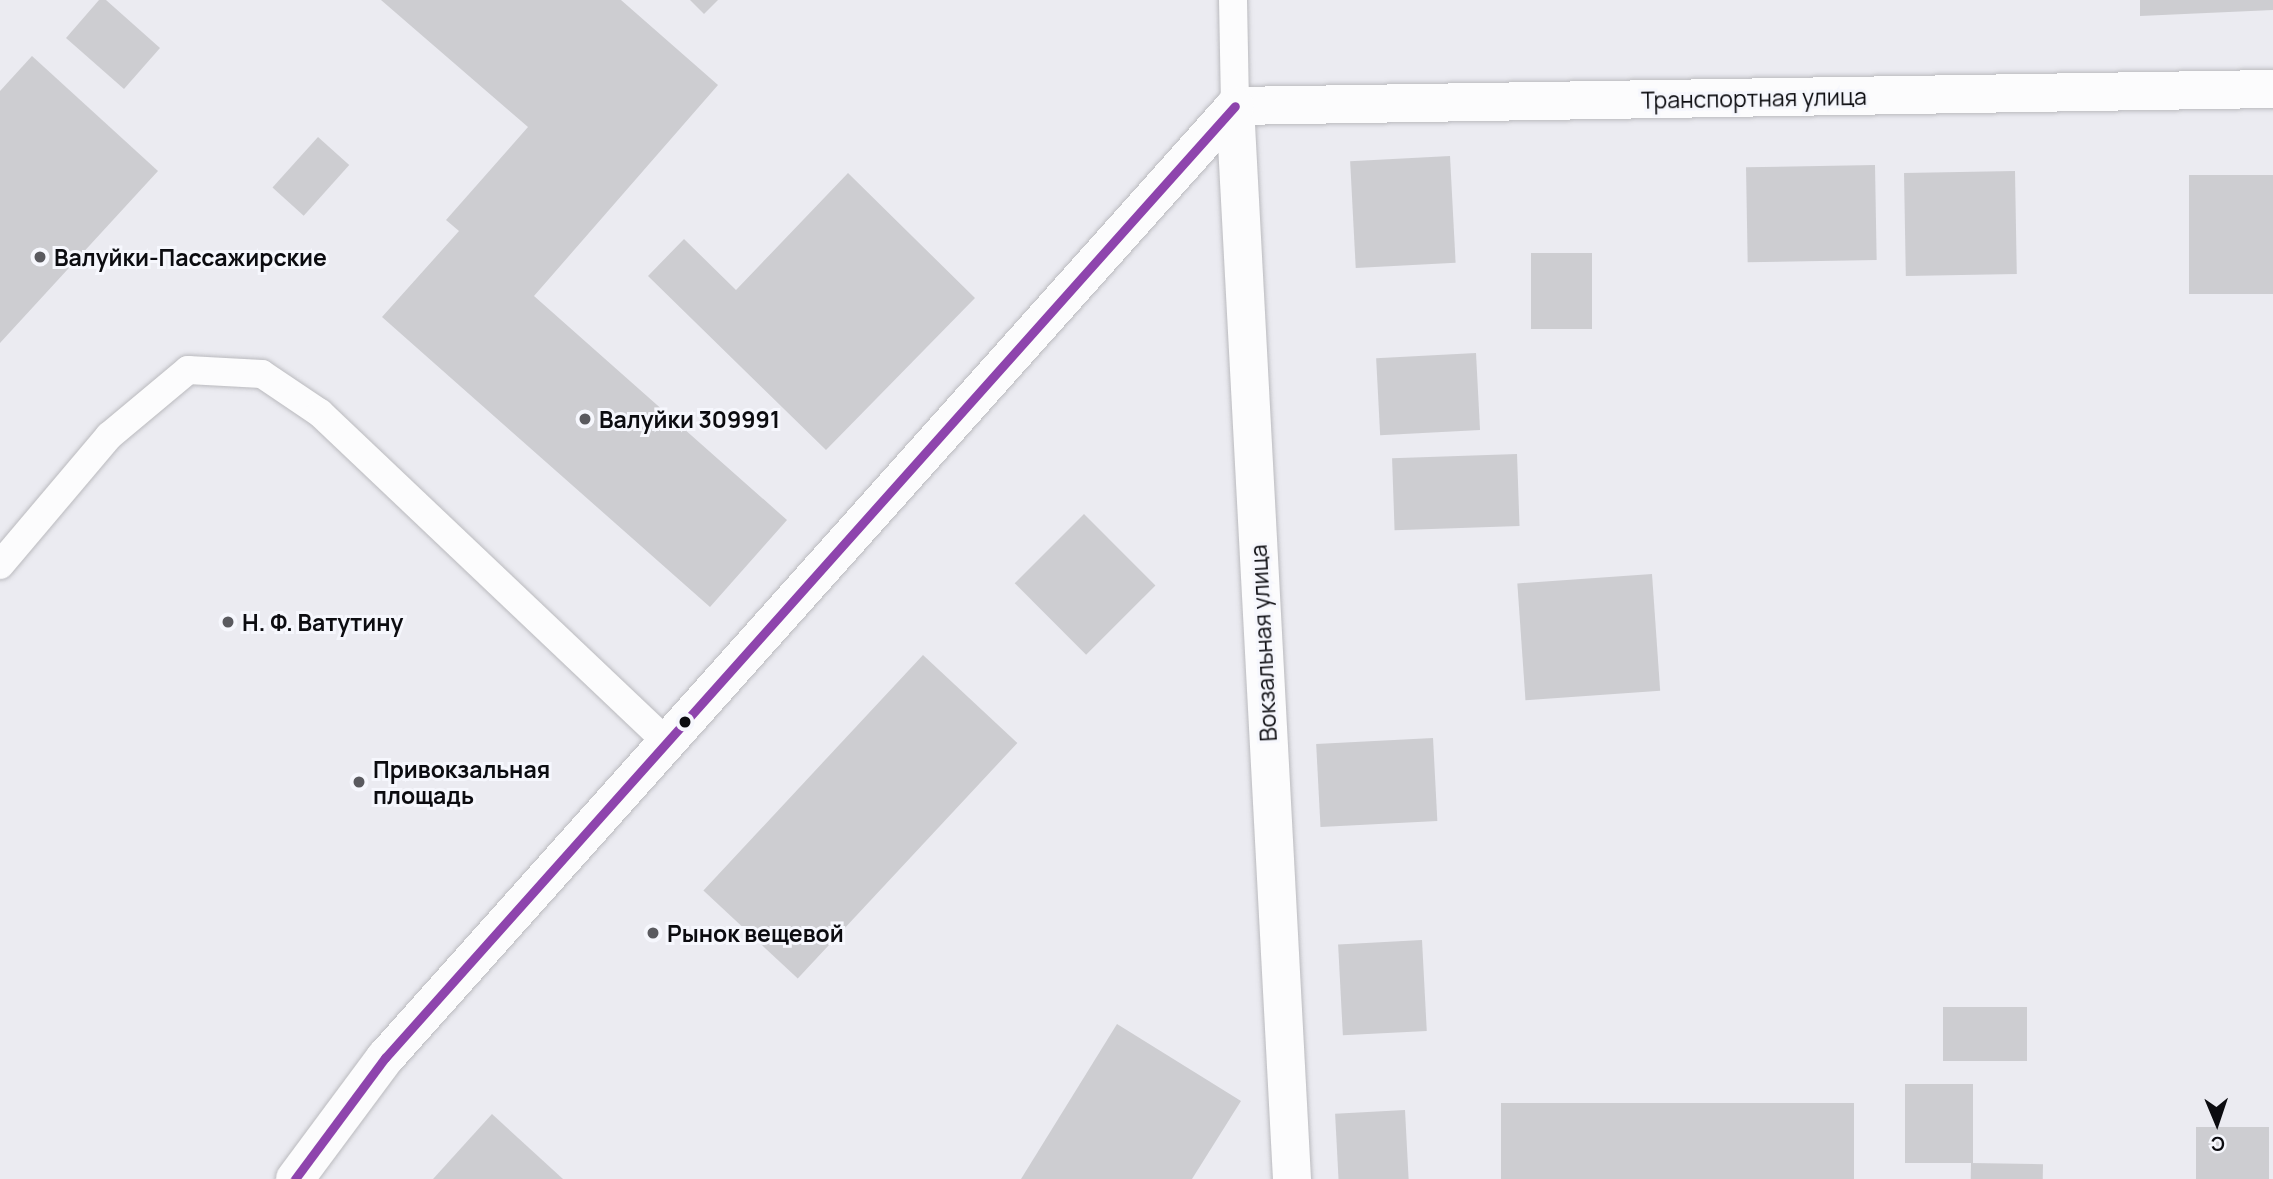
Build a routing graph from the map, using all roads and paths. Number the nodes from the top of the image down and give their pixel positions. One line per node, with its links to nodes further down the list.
1 (1233, 0): 3 (lane)
2 (2273, 89): 3 (street, Транспортная улица)
3 (1235, 106): 5 (street); 7 (street, Вокзальная улица)
4 (0, 565): 5 (lane)
5 (667, 742): 6 (street)
6 (295, 1179)
7 (1292, 1179)

